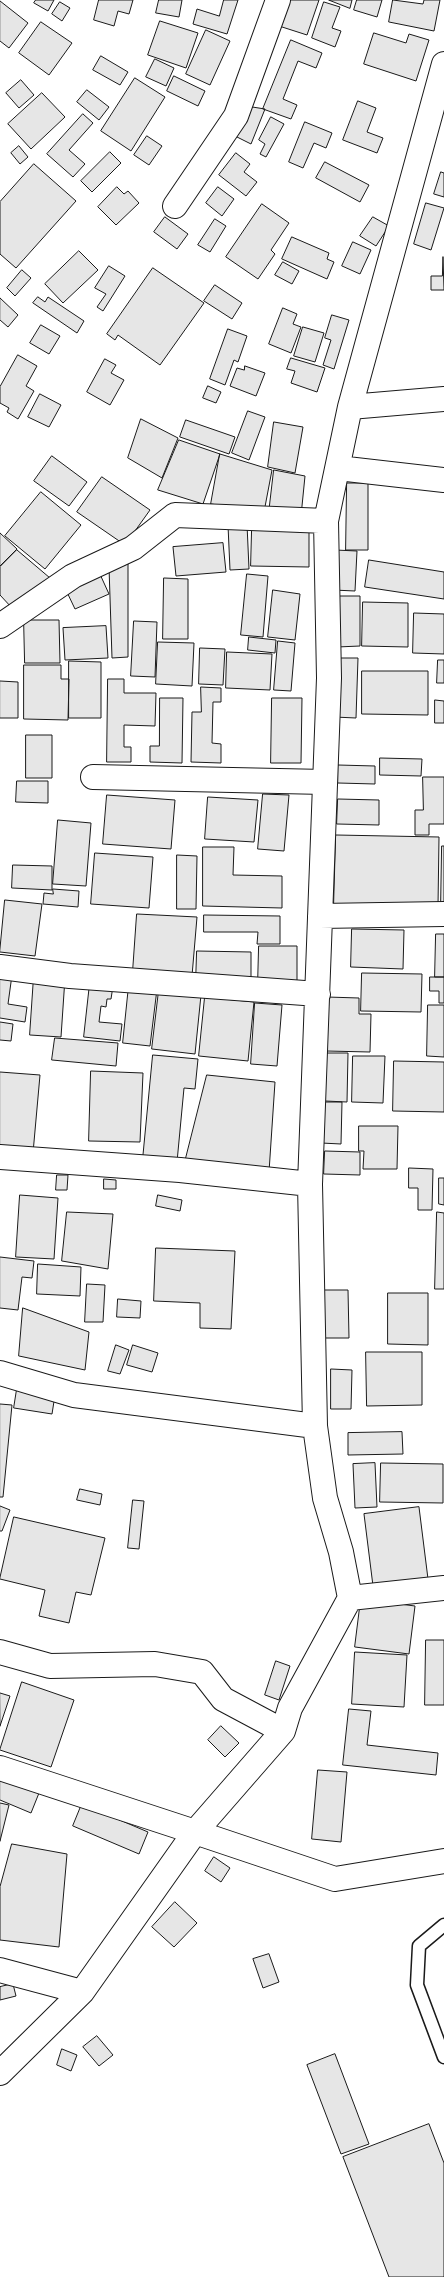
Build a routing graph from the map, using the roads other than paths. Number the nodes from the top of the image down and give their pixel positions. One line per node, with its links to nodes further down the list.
1 (278, 0): 4 (street)
2 (444, 64): 3 (street)
3 (439, 99): 6 (street)
4 (175, 206)
5 (444, 399): 6 (street)
6 (350, 407): 7 (street)
7 (338, 468): 8 (street); 9 (street)
8 (444, 480)
9 (326, 521): 10 (street); 12 (street)
10 (0, 626)
11 (93, 777): 12 (street)
12 (325, 782): 14 (street)
13 (444, 914): 14 (street)
14 (320, 916): 16 (street)
15 (0, 967): 16 (street)
16 (318, 994): 18 (street)
17 (0, 1157): 18 (street)
18 (310, 1184): 20 (street)
19 (0, 1372): 20 (street)
20 (315, 1426): 22 (street)
21 (444, 1588): 22 (street)
22 (350, 1598): 24 (street)
23 (0, 1652): 24 (street)
24 (282, 1731): 26 (street)
25 (0, 1768): 26 (street)
26 (195, 1832): 27 (street); 30 (street)
27 (444, 1861)
28 (444, 1925): 31 (lane)
29 (0, 1970): 30 (street)
30 (82, 1992): 32 (street)
31 (444, 2057)
32 (0, 2073)

